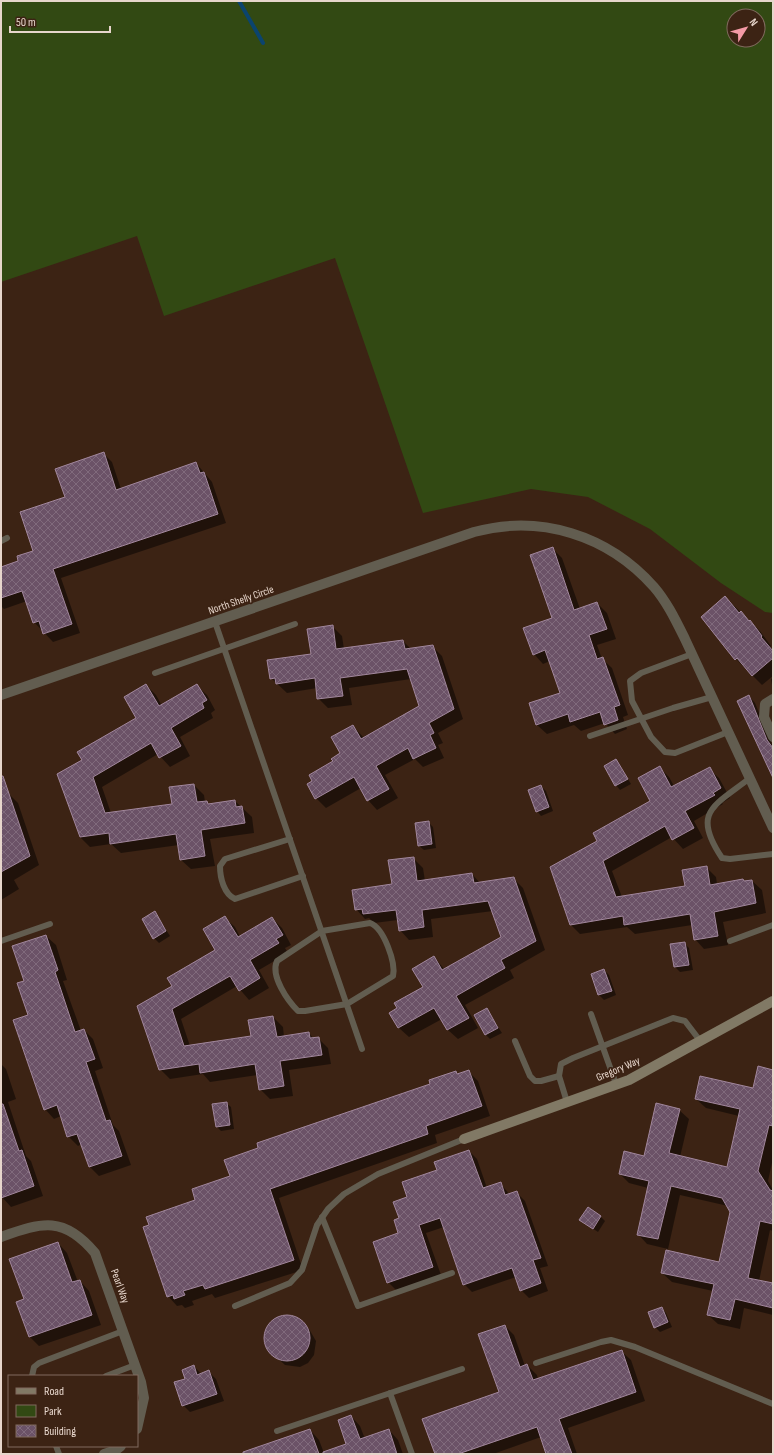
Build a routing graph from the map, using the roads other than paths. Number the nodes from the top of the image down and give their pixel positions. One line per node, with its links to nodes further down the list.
1 (215, 622): 3 (lane); 4 (street, North Shelly Circle); 6 (street, North Shelly Circle)
2 (295, 624): 3 (lane)
3 (224, 649): 5 (lane); 15 (lane)
4 (692, 654): 7 (street, North Shelly Circle); 9 (lane)
5 (155, 673)
6 (1, 695)
7 (712, 697): 9 (lane); 10 (street, North Shelly Circle)
8 (773, 699): 12 (street)
9 (641, 718): 10 (lane); 11 (lane)
10 (728, 732): 13 (street, North Shelly Circle)
11 (590, 736)
12 (773, 737)
13 (750, 778): 14 (street, North Shelly Circle); 16 (lane)
14 (773, 828)
15 (290, 839): 17 (lane); 17 (lane)
16 (773, 854)
17 (303, 876): 20 (lane)
18 (50, 924): 22 (lane)
19 (773, 925): 21 (lane)
20 (322, 931): 24 (lane); 24 (lane); 24 (lane)
21 (730, 940)
22 (1, 941)
23 (773, 1001): 27 (street, Gregory Way)
24 (347, 1004): 29 (lane)
25 (591, 1014): 28 (lane)
26 (515, 1041): 30 (lane)
27 (701, 1042): 28 (lane); 31 (street, Gregory Way)
28 (602, 1046): 30 (lane); 31 (lane)
29 (362, 1049)
30 (559, 1076): 32 (lane)
31 (616, 1084): 32 (street, Gregory Way)
32 (567, 1102): 33 (street, Gregory Way)
33 (464, 1139): 34 (lane)
34 (322, 1217): 36 (lane); 37 (lane)
35 (1, 1237): 38 (street, Pearl Way)
36 (452, 1273)
37 (235, 1306)
38 (123, 1331): 40 (street, Pearl Way); 42 (lane)
39 (536, 1363): 45 (lane)
40 (135, 1365): 43 (lane); 46 (street, Pearl Way)
41 (462, 1369): 44 (lane)
42 (32, 1375)
43 (109, 1375)
44 (390, 1393): 47 (lane); 50 (lane)
45 (773, 1404)
46 (138, 1425)
47 (277, 1431)
48 (118, 1447): 49 (street)
49 (108, 1453)
50 (412, 1454)

